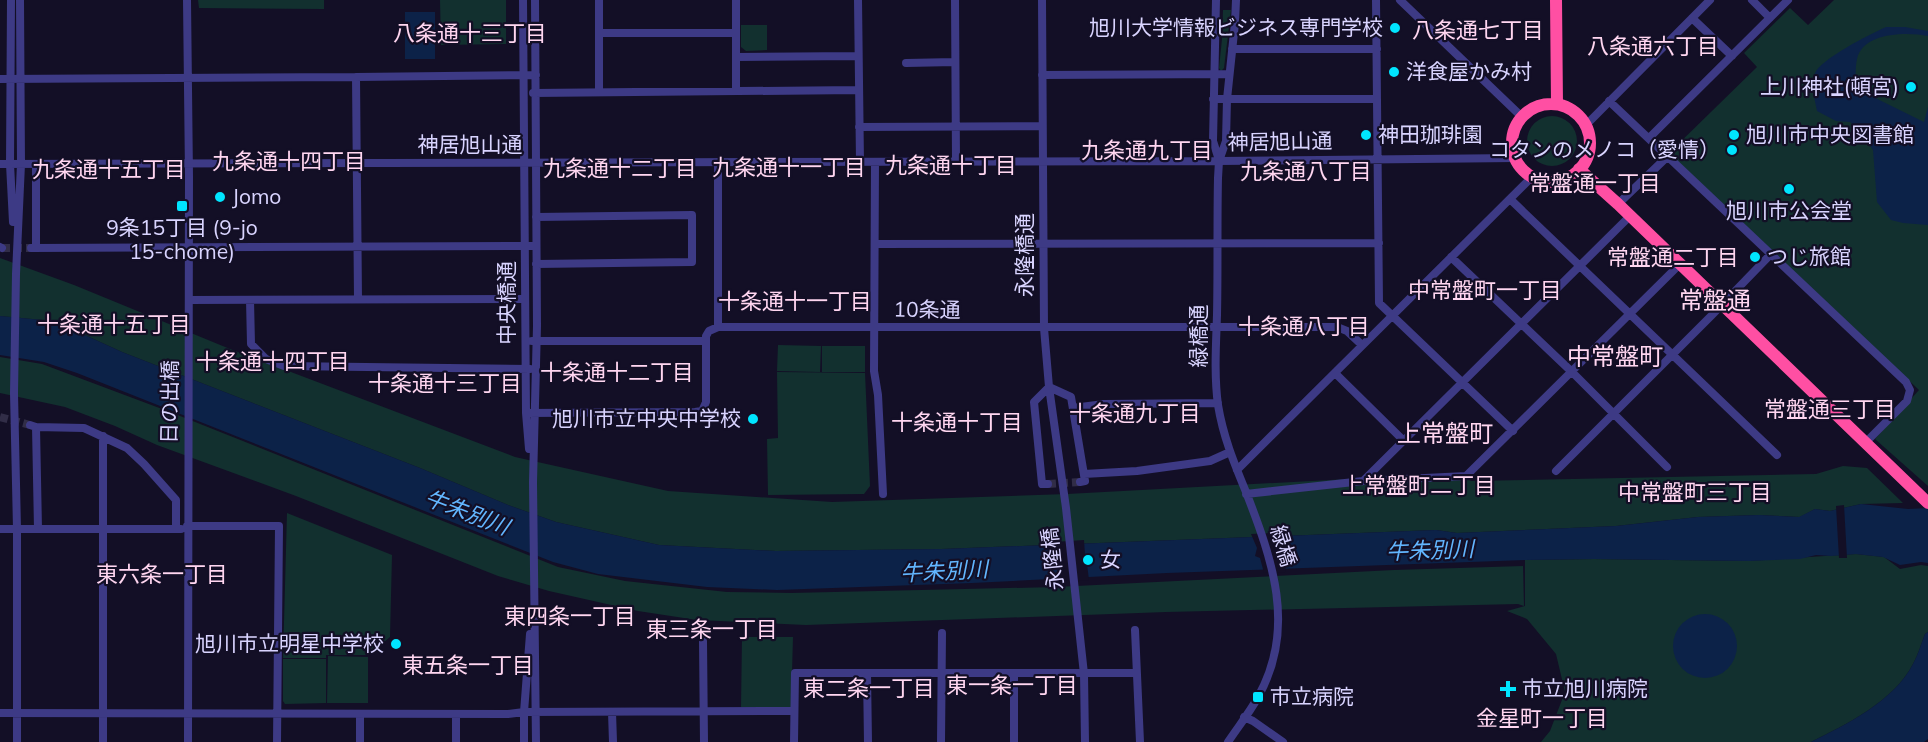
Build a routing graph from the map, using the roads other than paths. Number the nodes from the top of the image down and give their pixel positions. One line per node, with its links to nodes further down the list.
1 (11, 0): 37 (street)
2 (20, 0): 38 (street)
3 (187, 0): 39 (street, 日の出橋)
4 (523, 0): 31 (street, 中央橋通)
5 (535, 0): 32 (street, 中央橋通)
6 (599, 0): 21 (street)
7 (736, 0): 22 (street)
8 (858, 0): 25 (street)
9 (955, 0): 28 (street)
10 (1042, 0): 33 (street, 永隆橋通)
11 (1216, 0): 34 (street, 緑橋通)
12 (1236, 0): 23 (street, 緑橋通)
13 (1376, 0): 24 (street)
14 (1400, 0): 50 (street)
15 (1556, 0): 49 (highway)
16 (1709, 0): 19 (street)
17 (1752, 0): 20 (street)
18 (1788, 0): 20 (street)
19 (1692, 18): 26 (street); 48 (street)
20 (1770, 18): 26 (street)
21 (600, 33): 22 (street); 41 (street)
22 (735, 33): 27 (street)
23 (1232, 49): 24 (street); 30 (street, 緑橋通)
24 (1377, 49): 47 (street)
25 (858, 56): 27 (street); 40 (street)
26 (1732, 56): 55 (street)
27 (736, 57): 42 (street)
28 (955, 62): 29 (street); 52 (street)
29 (906, 63)
30 (1229, 74): 34 (street); 46 (street, 緑橋通)
31 (524, 75): 32 (street); 35 (street); 44 (street, 中央橋通)
32 (536, 75): 43 (street, 中央橋通)
33 (1042, 75): 34 (street); 53 (street, 永隆橋通)
34 (1215, 75): 45 (street, 緑橋通)
35 (356, 77): 39 (street); 65 (street)
36 (0, 79): 37 (street)
37 (11, 79): 38 (street); 69 (street)
38 (20, 79): 39 (street); 70 (street)
39 (189, 79): 72 (street, 日の出橋)
40 (859, 90): 42 (street); 54 (street)
41 (599, 91): 42 (street); 43 (street)
42 (736, 91)
43 (536, 92): 44 (street); 67 (street, 中央橋通)
44 (524, 93): 66 (street, 中央橋通)
45 (1213, 99): 46 (street); 59 (street, 緑橋通)
46 (1227, 99): 47 (street); 59 (street, 緑橋通)
47 (1377, 99): 58 (street)
48 (1609, 101): 51 (street); 55 (street)
49 (1557, 104): 50 (highway); 51 (highway)
50 (1522, 117): 57 (highway)
51 (1586, 125): 73 (highway)
52 (956, 126): 53 (street); 54 (street); 60 (street)
53 (1042, 126): 61 (street, 永隆橋通)
54 (859, 127): 63 (street)
55 (1649, 138): 56 (street)
56 (1668, 156): 76 (street); 87 (street)
57 (1516, 158): 58 (street, 神居旭山通); 74 (highway)
58 (1378, 159): 59 (street, 神居旭山通); 80 (street)
59 (1219, 160): 61 (street, 神居旭山通); 79 (street, 緑橋通)
60 (956, 161): 61 (street, 神居旭山通); 64 (street, 神居旭山通)
61 (1043, 161): 82 (street, 永隆橋通)
62 (718, 162): 63 (street, 神居旭山通); 67 (street, 神居旭山通); 101 (street)
63 (860, 162): 64 (street, 神居旭山通)
64 (875, 162): 81 (street)
65 (358, 163): 66 (street, 神居旭山通); 72 (street, 神居旭山通); 86 (street)
66 (524, 163): 67 (street, 神居旭山通); 83 (street, 中央橋通)
67 (536, 163): 78 (street, 中央橋通)
68 (0, 164): 69 (street, 神居旭山通)
69 (10, 164): 70 (street, 神居旭山通); 92 (street)
70 (21, 164): 71 (street, 神居旭山通); 92 (street)
71 (36, 164): 72 (street, 神居旭山通); 85 (street)
72 (189, 164): 85 (street, 日の出橋)
73 (1579, 169): 74 (highway); 76 (highway)
74 (1533, 176): 75 (street)
75 (1510, 200): 88 (street); 91 (street)
76 (1618, 204): 77 (highway)
77 (1630, 216): 90 (highway); 91 (street)
78 (536, 217): 84 (street, 中央橋通); 89 (street)
79 (1217, 243): 80 (street); 82 (street); 104 (street, 緑橋通)
80 (1379, 243): 99 (street)
81 (876, 244): 82 (street); 102 (street)
82 (1043, 244): 103 (street, 永隆橋通)
83 (525, 246): 84 (street); 86 (street); 94 (street, 中央橋通)
84 (536, 246): 89 (street, 中央橋通)
85 (189, 247): 86 (street); 95 (street, 日の出橋)
86 (359, 247): 93 (street)
87 (1771, 254): 97 (street); 123 (street)
88 (1451, 257): 99 (street); 100 (street)
89 (536, 264): 105 (street, 中央橋通)
90 (1680, 264): 97 (highway); 98 (street)
91 (1579, 265): 98 (street); 100 (street)
92 (16, 274): 139 (street)
93 (358, 299): 94 (street); 96 (street)
94 (525, 299): 106 (street, 中央橋通)
95 (189, 300): 96 (street); 137 (street, 日の出橋)
96 (250, 300): 110 (street)
97 (1723, 305): 109 (street); 123 (highway)
98 (1630, 314): 109 (street); 112 (street)
99 (1393, 316): 108 (street); 114 (street)
100 (1521, 323): 112 (street); 114 (street)
101 (718, 327): 102 (street, 10条通); 107 (street)
102 (874, 327): 103 (street, 10条通); 131 (street)
103 (1044, 328): 104 (street, 10条通); 115 (street, 永隆橋通)
104 (1216, 328): 108 (street, 10条通); 116 (street, 緑橋通)
105 (537, 340): 106 (street); 107 (street); 111 (street, 中央橋通)
106 (525, 341): 110 (street, 中央橋通)
107 (705, 341): 118 (street)
108 (1362, 345): 113 (street)
109 (1673, 355): 119 (street); 125 (street)
110 (525, 369): 111 (street); 118 (street, 中央橋通)
111 (537, 369): 118 (street, 中央橋通)
112 (1572, 372): 119 (street); 120 (street)
113 (1335, 373): 122 (street); 127 (street)
114 (1462, 382): 120 (street); 122 (street)
115 (1049, 387): 117 (street); 130 (street); 135 (street, 永隆橋通)
116 (1218, 403): 117 (street); 124 (street, 緑橋通)
117 (1073, 408): 124 (street)
118 (530, 414): 142 (street, 中央橋通)
119 (1615, 414): 126 (street); 128 (street)
120 (1513, 431): 129 (street)
121 (103, 436): 136 (street); 140 (street); 141 (street)
122 (1403, 441): 129 (street)
123 (1865, 443): 133 (highway)
124 (1230, 452): 127 (street, 緑橋通)
125 (1777, 455)
126 (1667, 467)
127 (1237, 470): 132 (street, 緑橋通)
128 (1556, 471)
129 (1363, 481): 132 (street)
130 (1048, 484)
131 (883, 494)
132 (1246, 494): 134 (street, 緑橋通)
133 (1928, 503)
134 (1251, 506): 163 (street, 緑橋)
135 (1066, 508): 150 (street, 永隆橋)
136 (38, 528): 139 (street); 140 (street)
137 (187, 528): 141 (street); 159 (street, 日の出橋); 161 (street)
138 (0, 529): 139 (street)
139 (17, 529): 157 (street)
140 (103, 529): 141 (street); 158 (street)
141 (176, 529)
142 (534, 583): 152 (street); 153 (street)
143 (1135, 630): 149 (street)
144 (942, 633): 147 (street)
145 (703, 641): 155 (street)
146 (867, 673): 147 (street); 151 (street); 175 (street)
147 (941, 673): 148 (street); 176 (street)
148 (1014, 673): 150 (street); 177 (street)
149 (1137, 673): 150 (street); 179 (street)
150 (1084, 674): 178 (street)
151 (794, 711): 155 (street); 174 (street)
152 (524, 712): 153 (street); 160 (street); 170 (street)
153 (536, 712): 154 (street); 171 (street)
154 (612, 712): 155 (street); 172 (street)
155 (704, 712): 173 (street)
156 (0, 713): 157 (street)
157 (17, 713): 158 (street); 164 (street)
158 (103, 713): 159 (street); 165 (street)
159 (188, 714): 161 (street); 166 (street, 日の出橋)
160 (456, 714): 162 (street); 169 (street)
161 (277, 715): 162 (street); 167 (street)
162 (360, 715): 168 (street)
163 (1244, 717): 180 (street); 181 (street)
164 (17, 742)
165 (103, 742)
166 (188, 742)
167 (277, 742)
168 (360, 742)
169 (456, 742)
170 (524, 742)
171 (536, 742)
172 (613, 742)
173 (704, 742)
174 (794, 742)
175 (867, 742)
176 (941, 742)
177 (1014, 742)
178 (1085, 742)
179 (1140, 742)
180 (1228, 742)
181 (1283, 742)

